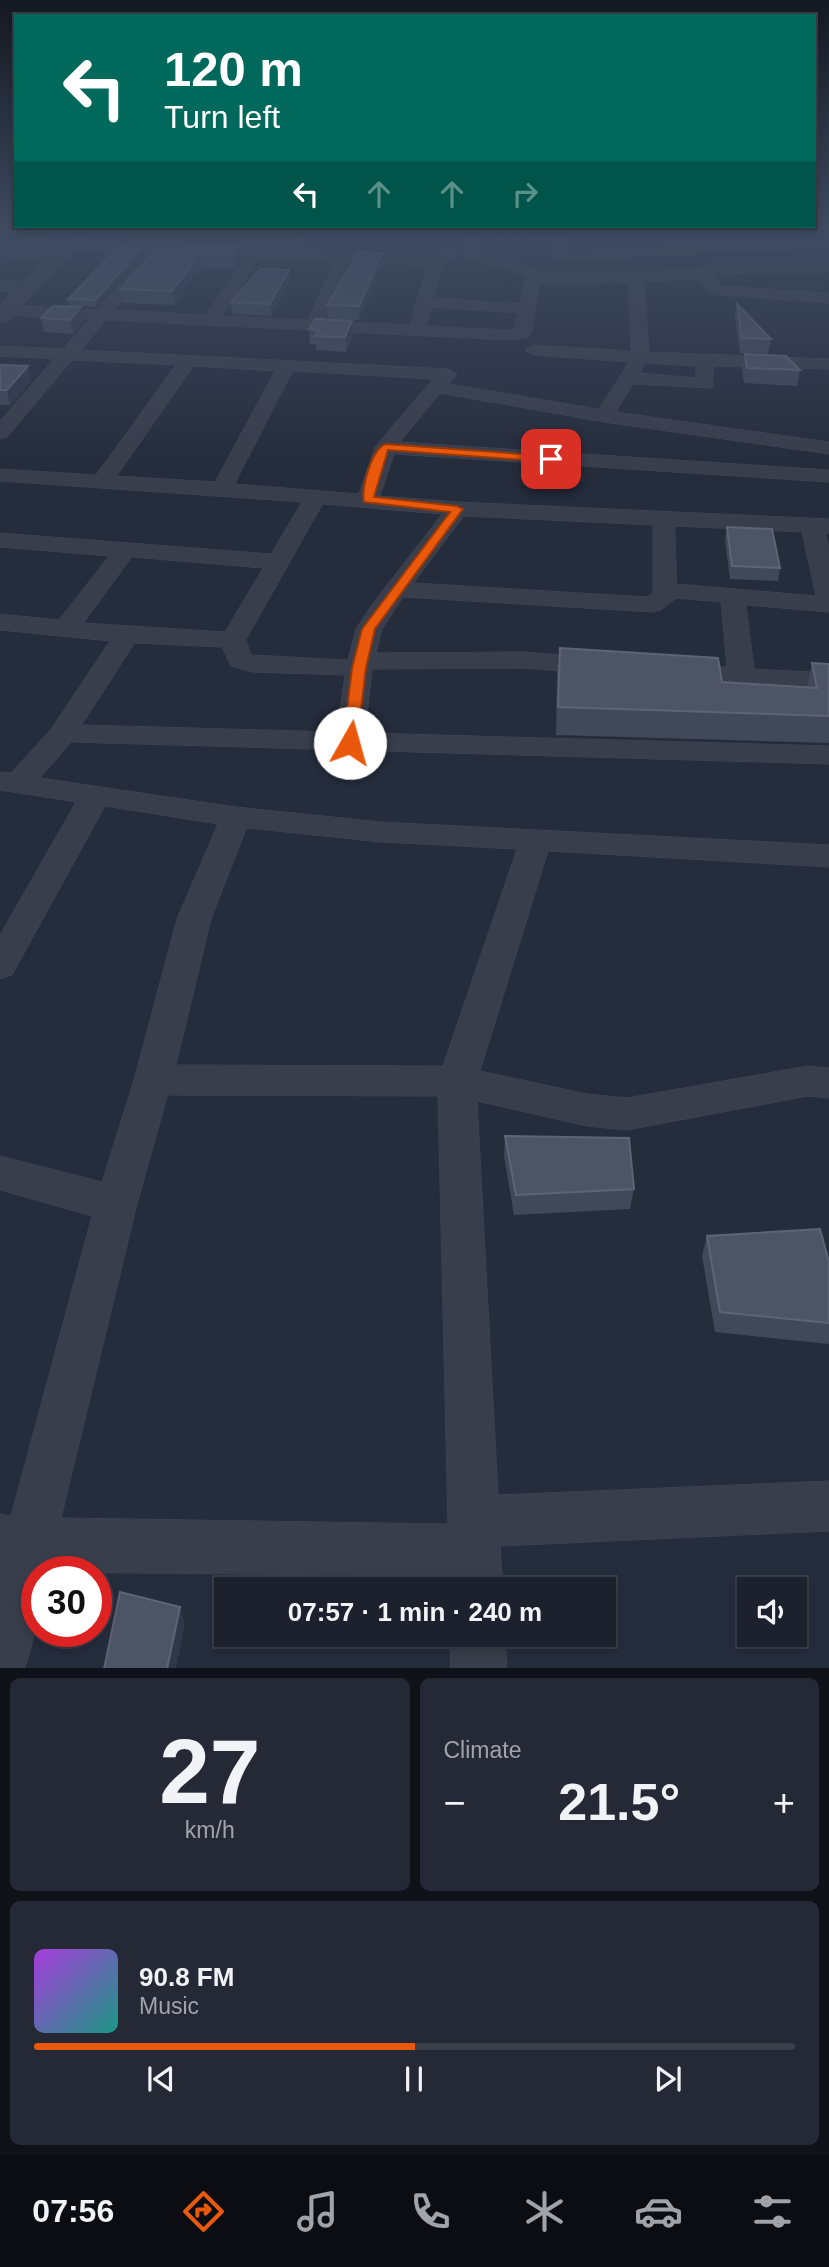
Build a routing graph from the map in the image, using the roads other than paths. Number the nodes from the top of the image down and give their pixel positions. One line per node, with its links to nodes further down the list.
1 (108, 308): 9 (street)
2 (224, 308): 11 (street)
3 (322, 308): 12 (street)
4 (424, 308): 13 (street)
5 (510, 308): 7 (street)
6 (637, 308): 19 (street)
7 (527, 309): 14 (street)
8 (4, 313): 9 (street)
9 (102, 315): 10 (street); 17 (street)
10 (162, 318): 11 (street); 18 (street)
11 (217, 320): 12 (street); 20 (street)
12 (314, 325): 13 (street)
13 (417, 332): 14 (street)
14 (469, 334): 25 (street)
15 (534, 350): 19 (street)
16 (0, 351): 17 (street)
17 (71, 354): 18 (street); 27 (street)
18 (135, 357): 20 (street)
19 (640, 358): 21 (street); 24 (street)
20 (192, 360): 23 (street); 34 (street)
21 (705, 361): 22 (street); 24 (street)
22 (829, 364)
23 (288, 365): 25 (street); 35 (street)
24 (628, 377): 26 (street)
25 (441, 380): 26 (street); 29 (street)
26 (604, 416): 28 (street)
27 (0, 433)
28 (762, 440): 30 (street); 31 (street)
29 (385, 447): 31 (street); 37 (street)
30 (829, 448)
31 (775, 473): 33 (street)
32 (0, 475): 34 (street)
33 (829, 475)
34 (102, 482): 35 (street)
35 (222, 489): 36 (street)
36 (317, 496): 37 (street); 43 (street)
37 (368, 500): 38 (street)
38 (457, 509): 39 (street); 46 (street)
39 (664, 517): 40 (street); 47 (street)
40 (821, 525): 45 (street)
41 (9, 541): 42 (street); 44 (street)
42 (125, 551): 43 (street); 51 (street)
43 (280, 562): 53 (street)
44 (0, 565)
45 (825, 567): 49 (street)
46 (398, 589): 47 (street); 54 (street)
47 (666, 590): 48 (street)
48 (733, 595): 49 (street); 55 (street)
49 (829, 603)
50 (0, 622): 51 (street)
51 (66, 629): 52 (street)
52 (127, 635): 53 (street); 57 (street)
53 (233, 640): 54 (street)
54 (360, 665): 55 (street); 58 (street)
55 (741, 676): 56 (street)
56 (829, 681)
57 (63, 733): 58 (street); 60 (street)
58 (350, 743): 59 (street)
59 (829, 755)
60 (9, 783): 61 (street)
61 (95, 796): 62 (street); 65 (street)
62 (236, 817): 63 (street); 66 (street)
63 (536, 840): 64 (street); 67 (street)
64 (829, 856)
65 (5, 948)
66 (153, 1080): 67 (street); 70 (street)
67 (457, 1081): 68 (street); 73 (street)
68 (829, 1083)
69 (0, 1173): 70 (street)
70 (116, 1204): 72 (street)
71 (829, 1506): 73 (street)
72 (15, 1542): 73 (street); 75 (street)
73 (474, 1554)
74 (478, 1647): 76 (street)
75 (0, 1659)
76 (479, 1668)

